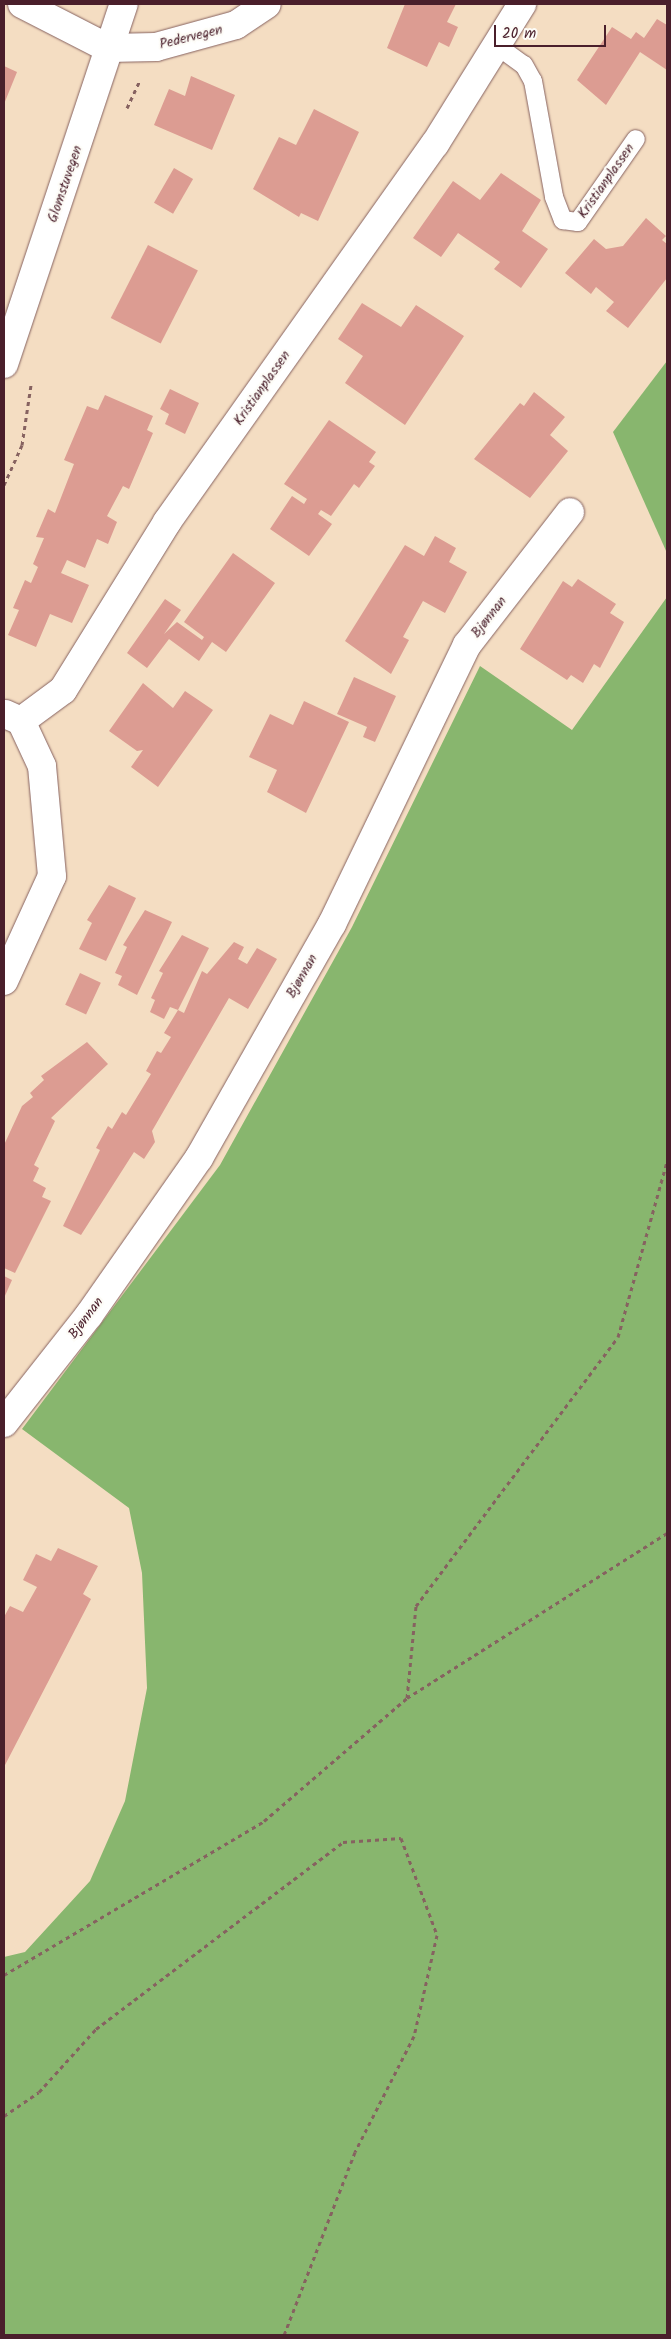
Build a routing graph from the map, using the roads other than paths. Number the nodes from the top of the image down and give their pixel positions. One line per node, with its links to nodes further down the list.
1 (22, 4): 6 (street)
2 (124, 4): 6 (street, Glomstuvegen)
3 (267, 4): 6 (street, Pedervegen)
4 (522, 4): 5 (street, Kristianplassen)
5 (496, 45): 7 (lane, Kristianplassen); 10 (street, Kristianplassen)
6 (108, 48): 8 (street, Glomstuvegen)
7 (636, 139)
8 (4, 364)
9 (570, 512): 12 (street, Bjønnan)
10 (12, 717): 11 (street)
11 (4, 981)
12 (4, 1423)

